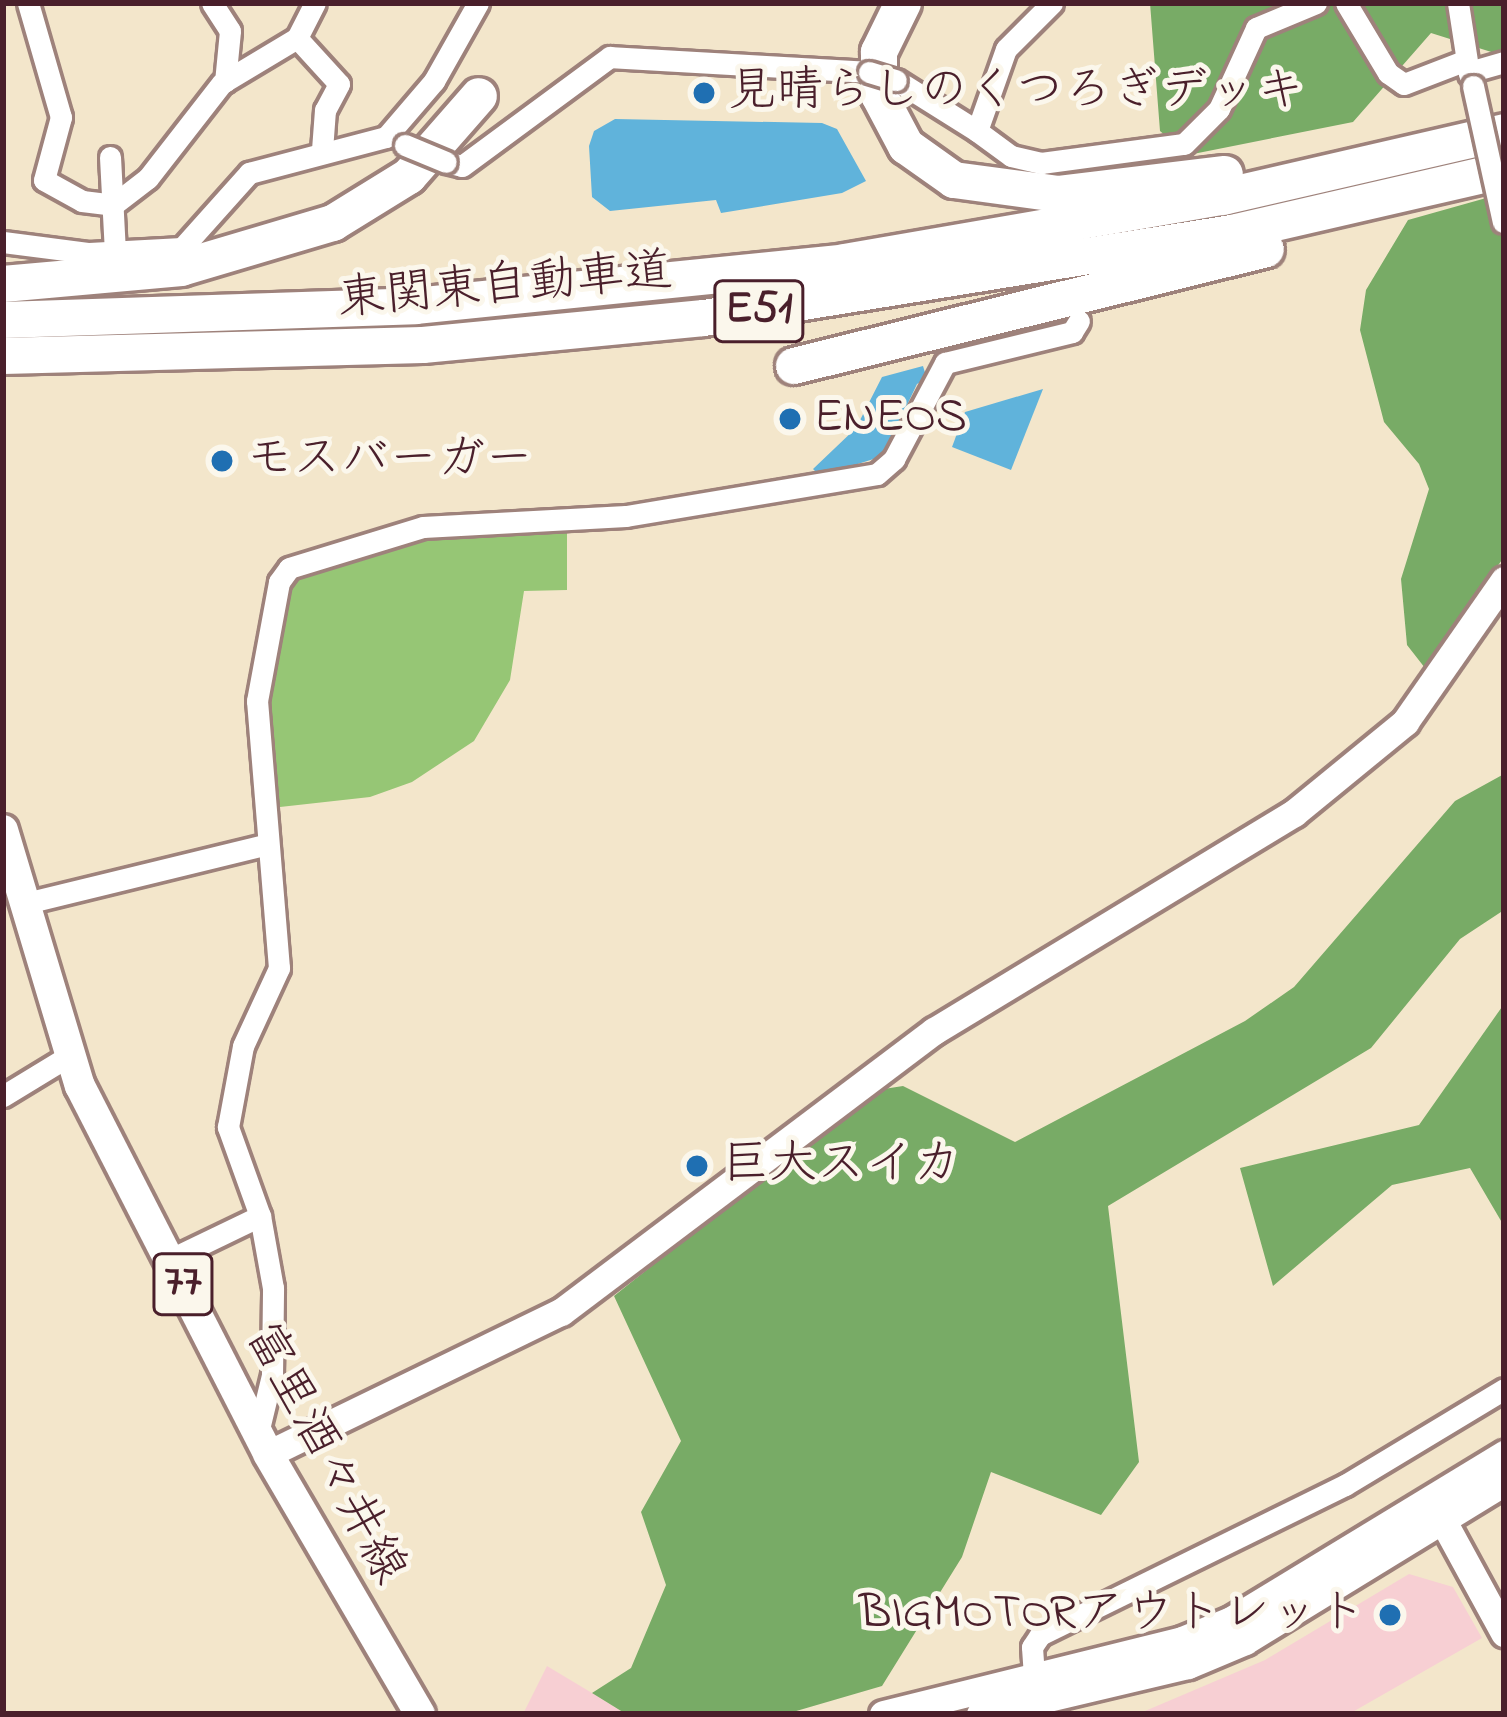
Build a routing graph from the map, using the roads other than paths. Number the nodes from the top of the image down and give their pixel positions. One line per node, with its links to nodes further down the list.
1 (28, 3): 22 (street)
2 (212, 3): 13 (street)
3 (315, 3): 10 (street)
4 (903, 3): 18 (highway)
5 (1052, 3): 15 (street)
6 (1316, 3): 15 (street)
7 (1346, 3): 12 (street)
8 (1458, 3): 12 (street)
9 (470, 7): 17 (street)
10 (297, 38): 13 (street); 19 (street)
11 (1504, 62): 12 (street)
12 (1468, 73): 23 (street, bridge)
13 (225, 82): 22 (street)
14 (479, 96): 26 (highway)
15 (977, 131): 17 (street, bridge)
16 (1504, 132): 18 (highway, 東関東自動車道 / E51)
17 (396, 141): 19 (street)
18 (1438, 148): 27 (highway, 東関東自動車道 / E51)
19 (322, 150): 25 (street)
20 (110, 157): 22 (street)
21 (1504, 172): 29 (highway, 東関東自動車道 / E51); 30 (highway)
22 (113, 205): 25 (street)
23 (1504, 222)
24 (3, 242): 25 (street)
25 (115, 253)
26 (3, 284)
27 (3, 320)
28 (1079, 321): 33 (street)
29 (3, 356)
30 (794, 366)
31 (1504, 580): 40 (street)
32 (3, 830): 34 (main road, 富里酒々井線 / 77)
33 (268, 844): 34 (street); 37 (street)
34 (22, 904): 35 (main road, 富里酒々井線 / 77)
35 (67, 1057): 36 (street); 38 (main road, 富里酒々井線 / 77)
36 (3, 1096)
37 (260, 1216): 38 (street); 40 (street)
38 (171, 1259): 40 (main road, 富里酒々井線 / 77)
39 (1504, 1388): 47 (street)
40 (263, 1444): 49 (main road, 富里酒々井線 / 77)
41 (1504, 1454): 43 (street)
42 (1504, 1482): 44 (street)
43 (1449, 1487): 44 (street); 45 (street)
44 (1443, 1521): 45 (street); 46 (street); 48 (street)
45 (1388, 1527): 47 (street)
46 (1504, 1634)
47 (1034, 1676): 50 (street)
48 (1111, 1700): 51 (street)
49 (420, 1714)
50 (883, 1714)
51 (980, 1714)

